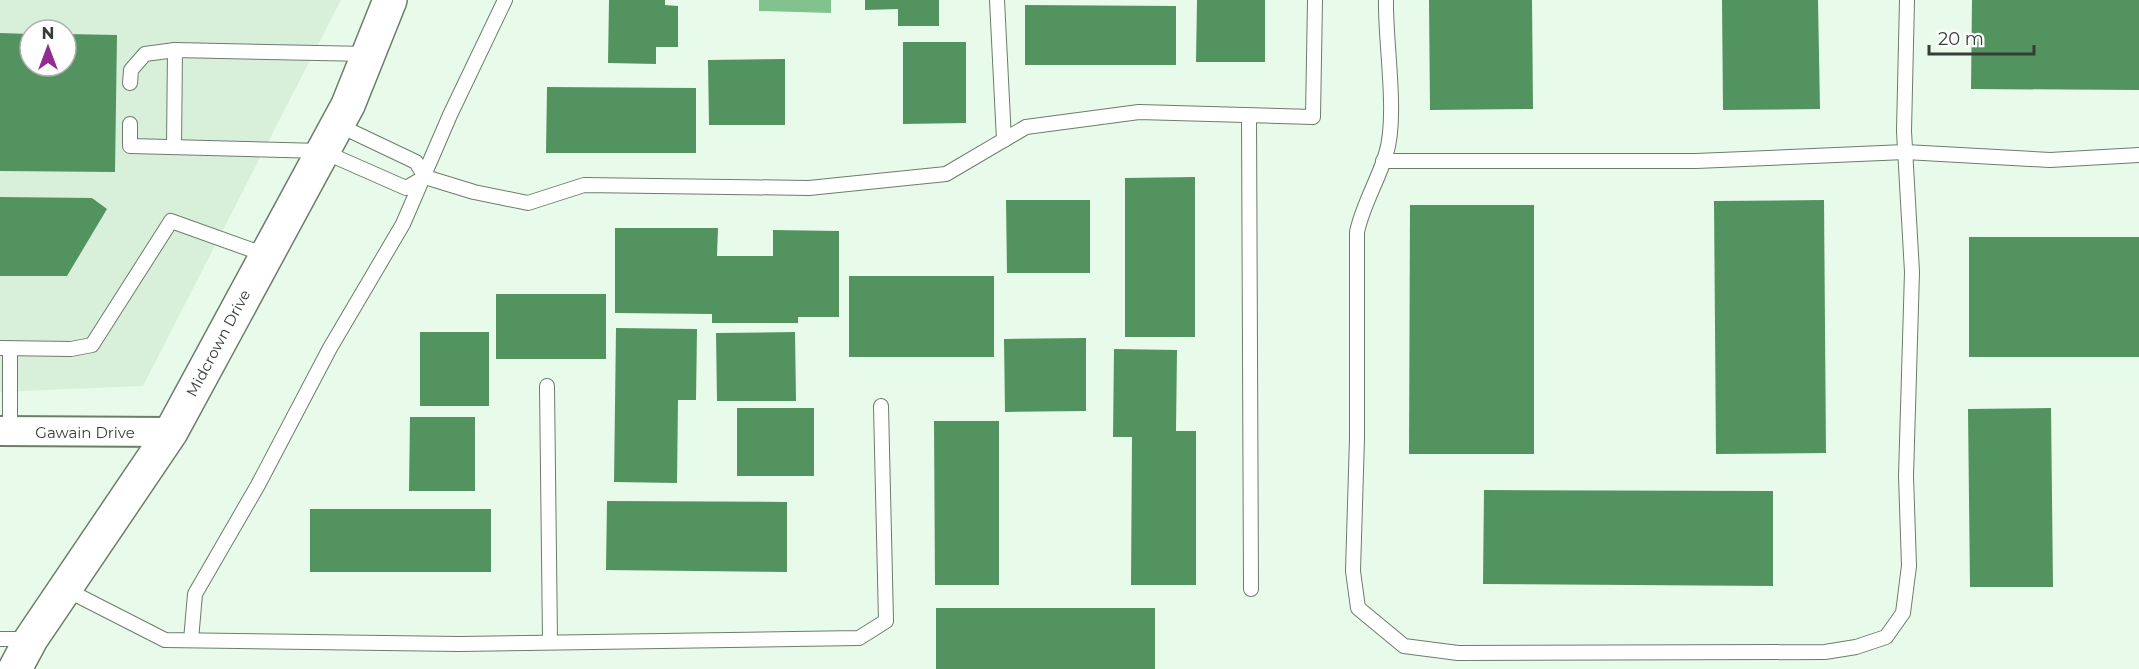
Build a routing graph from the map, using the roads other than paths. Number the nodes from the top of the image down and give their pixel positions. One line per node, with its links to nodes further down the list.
1 (390, 0): 8 (street, Midcrown Drive)
2 (505, 0): 18 (lane)
3 (997, 0): 13 (lane)
4 (1315, 0): 10 (lane)
5 (1386, 0): 17 (lane)
6 (1907, 0): 15 (lane)
7 (175, 50): 8 (lane); 9 (lane); 14 (lane)
8 (368, 54): 12 (street, Midcrown Drive)
9 (130, 83)
10 (1250, 116): 13 (lane); 26 (lane)
11 (130, 124): 14 (lane)
12 (329, 138): 14 (lane); 18 (lane); 18 (lane); 19 (street, Midcrown Drive)
13 (1004, 140): 18 (lane)
14 (174, 146)
15 (1905, 152): 16 (lane); 17 (lane); 17 (lane)
16 (2139, 155)
17 (1383, 161)
18 (425, 177): 28 (lane)
19 (266, 255): 20 (lane); 24 (street, Midcrown Drive)
20 (5, 349): 23 (lane)
21 (547, 386): 29 (lane)
22 (881, 406): 29 (lane)
23 (5, 431): 24 (street, Gawain Drive)
24 (171, 432): 25 (street, Midcrown Drive)
25 (65, 589): 27 (street, Midcrown Drive); 28 (lane)
26 (1251, 589)
27 (15, 639): 30 (street, Midcrown Drive)
28 (191, 640): 29 (lane)
29 (550, 641)
30 (15, 669)

